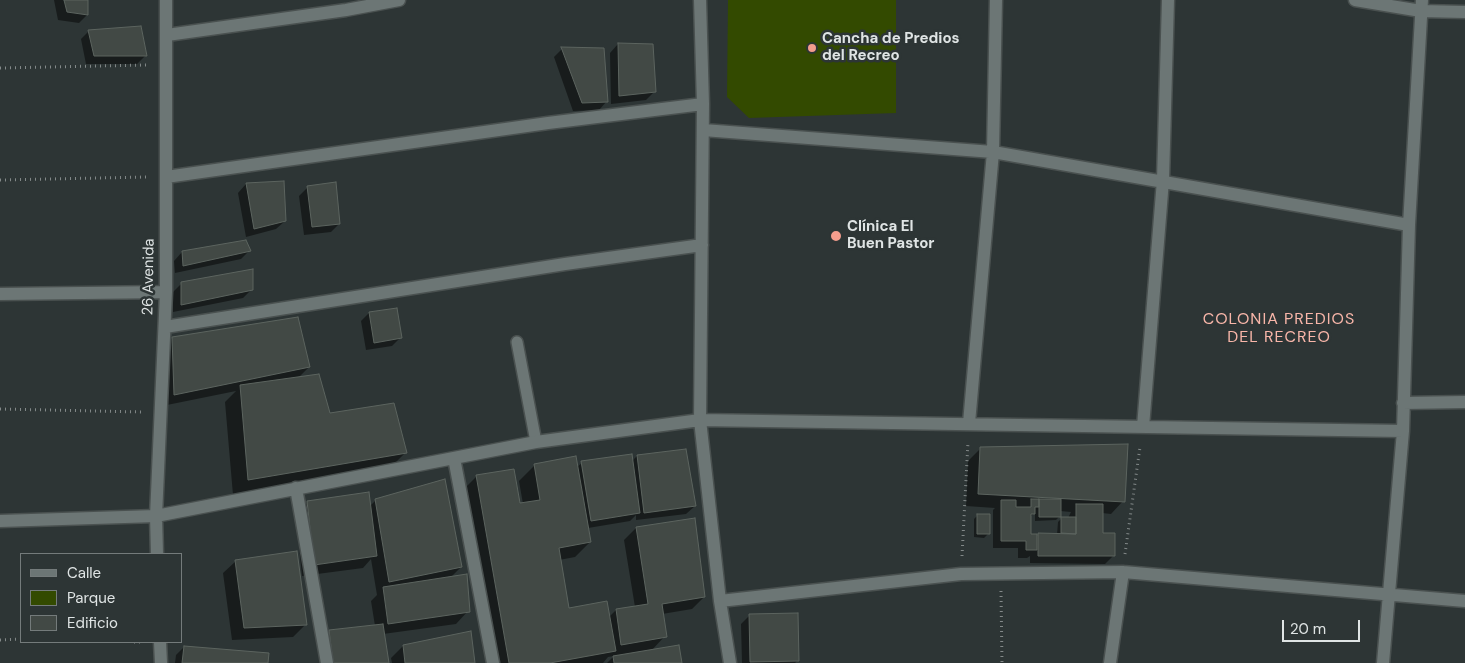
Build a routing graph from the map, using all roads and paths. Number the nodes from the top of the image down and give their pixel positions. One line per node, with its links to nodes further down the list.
1 (166, 0): 9 (street, 26 Avenida)
2 (399, 0): 9 (street)
3 (700, 0): 12 (street)
4 (996, 0): 14 (street)
5 (1168, 0): 17 (street)
6 (1355, 0): 7 (street)
7 (1422, 6): 8 (street); 18 (street)
8 (1465, 12)
9 (167, 35): 10 (street, 26 Avenida)
10 (168, 64): 11 (path); 15 (street, 26 Avenida)
11 (0, 68)
12 (703, 104): 13 (street); 15 (street)
13 (702, 130): 14 (street); 19 (street)
14 (993, 152): 17 (street); 29 (street)
15 (166, 177): 16 (path); 20 (street, 26 Avenida)
16 (0, 180)
17 (1163, 180): 18 (street); 30 (street)
18 (1409, 225): 25 (street)
19 (702, 245): 22 (street); 28 (street)
20 (166, 292): 21 (street); 22 (street, 26 Avenida)
21 (0, 294)
22 (164, 327): 27 (street, 26 Avenida)
23 (517, 342): 32 (lane)
24 (1465, 402): 25 (street)
25 (1403, 403): 31 (street)
26 (0, 409): 27 (path)
27 (161, 412): 35 (street, 26 Avenida)
28 (700, 420): 29 (street); 32 (street); 42 (street)
29 (969, 423): 30 (street); 40 (path)
30 (1143, 427): 31 (street); 38 (path)
31 (1403, 431): 41 (street)
32 (536, 442): 33 (street)
33 (454, 458): 34 (street); 49 (street)
34 (296, 488): 35 (street); 48 (street)
35 (156, 516): 36 (street); 37 (street, 26 Avenida)
36 (0, 521)
37 (157, 553)
38 (1123, 572): 39 (street); 41 (street); 52 (street)
39 (1001, 573): 40 (street); 51 (path)
40 (961, 574): 42 (street)
41 (1388, 596): 43 (street); 53 (street)
42 (720, 601): 50 (street)
43 (1465, 601)
44 (20, 639): 45 (path)
45 (0, 640)
46 (160, 643): 47 (street)
47 (161, 663)
48 (327, 663)
49 (493, 663)
50 (730, 663)
51 (1002, 663)
52 (1110, 663)
53 (1383, 663)

